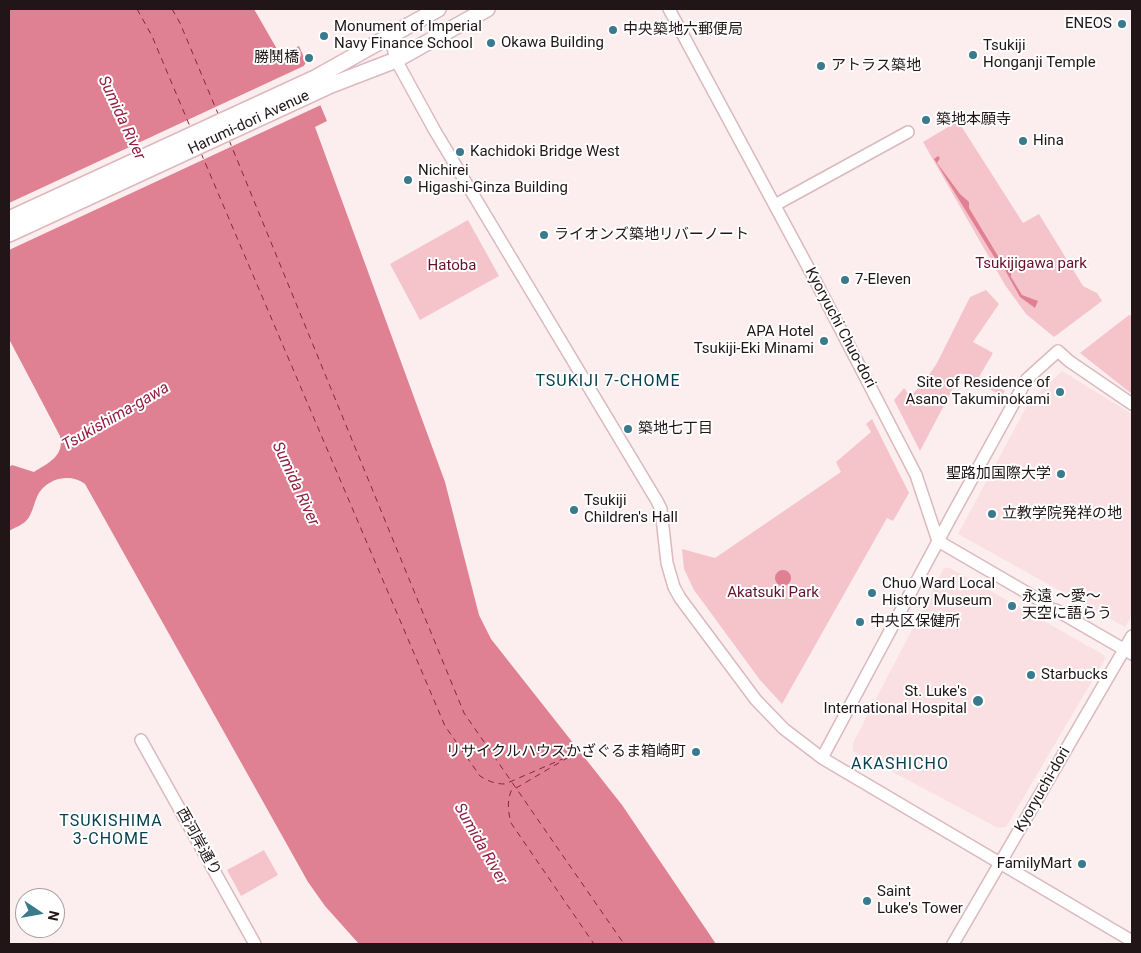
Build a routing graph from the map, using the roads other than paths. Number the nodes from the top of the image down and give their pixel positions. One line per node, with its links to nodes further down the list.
1 (438, 9): 4 (main road, Harumi-dori Avenue)
2 (486, 9): 5 (main road, Harumi-dori Avenue)
3 (669, 9): 8 (street, Kyoryuchi Chuo-dori)
4 (390, 36): 5 (street); 6 (main road, Harumi-dori Avenue)
5 (396, 60): 6 (main road, Harumi-dori Avenue); 16 (street)
6 (318, 84): 9 (main road, Harumi-dori Avenue); 10 (main road, Harumi-dori Avenue)
7 (908, 132): 8 (street)
8 (775, 205): 12 (street, Kyoryuchi Chuo-dori)
9 (9, 219)
10 (9, 234)
11 (1132, 404): 12 (street)
12 (938, 541): 14 (street); 16 (street)
13 (1132, 636): 14 (street, Kyoryuchi-dori)
14 (1129, 652): 17 (street, Kyoryuchi-dori)
15 (141, 740): 19 (street, 西河岸通り)
16 (822, 758): 17 (street)
17 (1000, 863): 18 (street); 20 (street, Kyoryuchi-dori)
18 (1132, 941)
19 (254, 944)
20 (953, 944)

